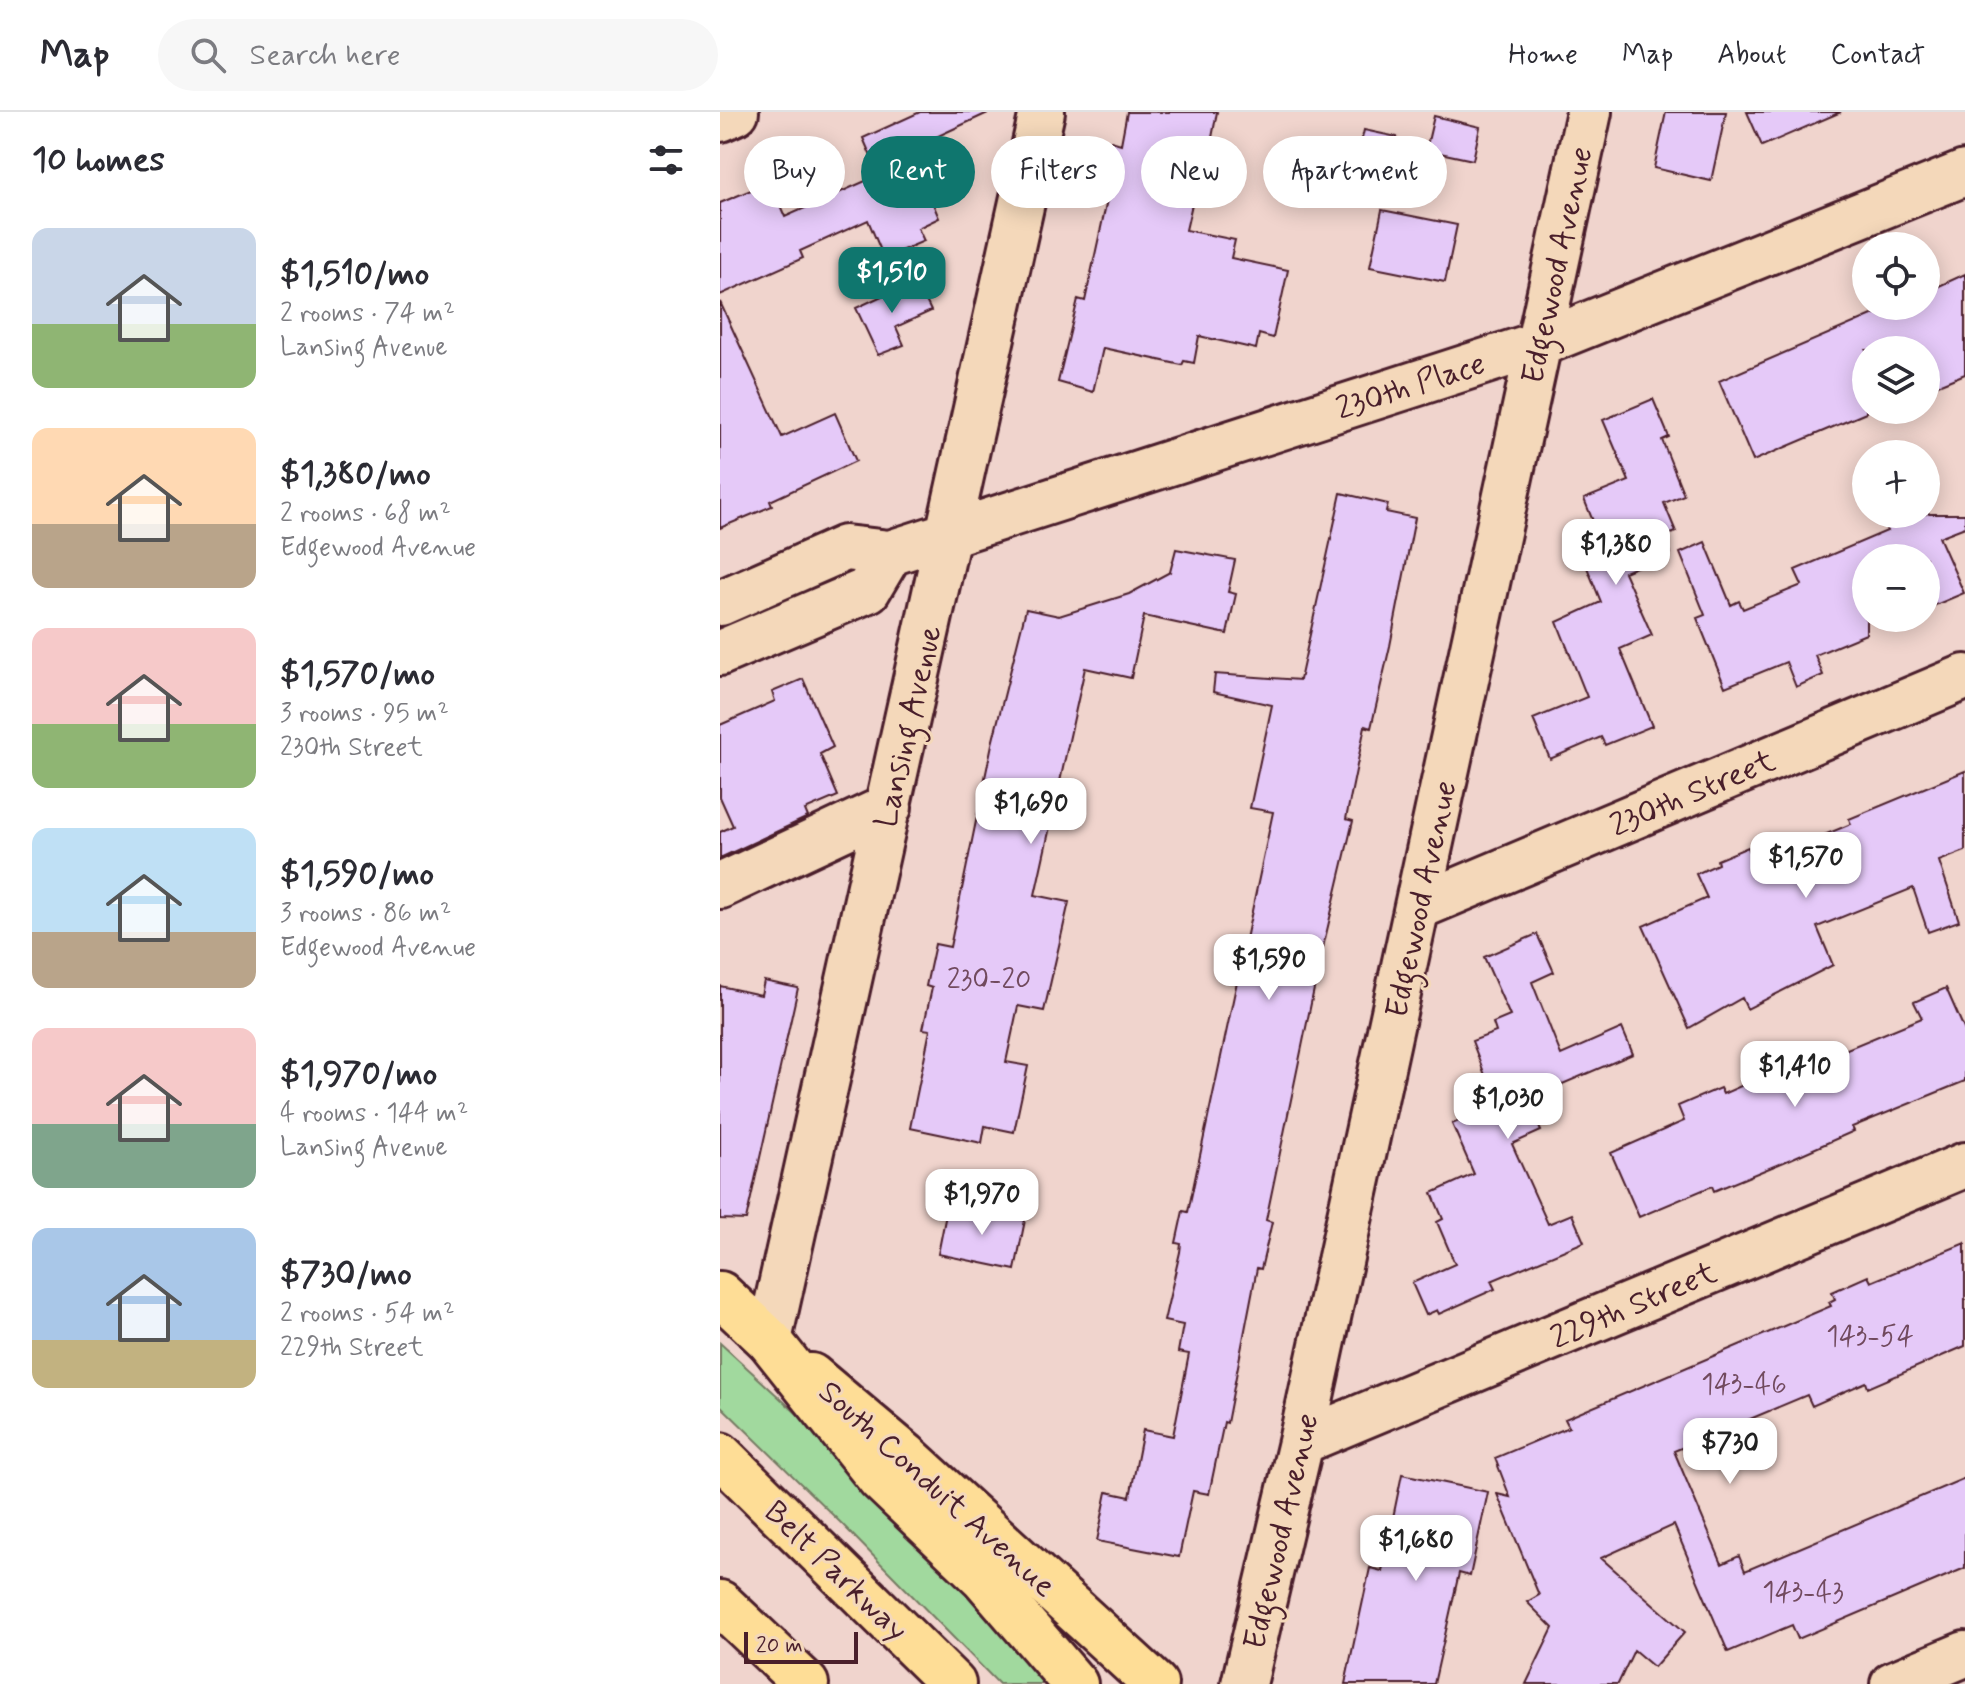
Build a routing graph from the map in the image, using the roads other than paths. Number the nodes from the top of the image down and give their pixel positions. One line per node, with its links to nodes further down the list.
1 (736, 112): 4 (street)
2 (1042, 112): 7 (street, Lansing Avenue)
3 (1589, 112): 6 (street, Edgewood Avenue)
4 (720, 119)
5 (1965, 173): 6 (street, 230th Place)
6 (1539, 344): 7 (street, 230th Place); 14 (street, Edgewood Avenue)
7 (950, 534): 8 (street, 230th Place); 12 (street, Lansing Avenue)
8 (890, 553): 9 (street, 230th Place); 10 (street)
9 (720, 603)
10 (720, 653)
11 (1965, 677): 14 (street, 230th Street)
12 (889, 807): 13 (street); 17 (street, Lansing Avenue)
13 (720, 886)
14 (1418, 907): 18 (street, Edgewood Avenue)
15 (1965, 1165): 18 (street, 229th Street)
16 (720, 1294): 17 (main road, South Conduit Avenue)
17 (769, 1340): 24 (main road); 25 (main road, South Conduit Avenue)
18 (1301, 1442): 26 (street, Edgewood Avenue)
19 (720, 1455): 23 (main road, Belt Parkway)
20 (720, 1603): 22 (main road)
21 (1965, 1654): 27 (street)
22 (806, 1684)
23 (953, 1684)
24 (1075, 1684)
25 (1155, 1684)
26 (1244, 1684)
27 (1893, 1684)

